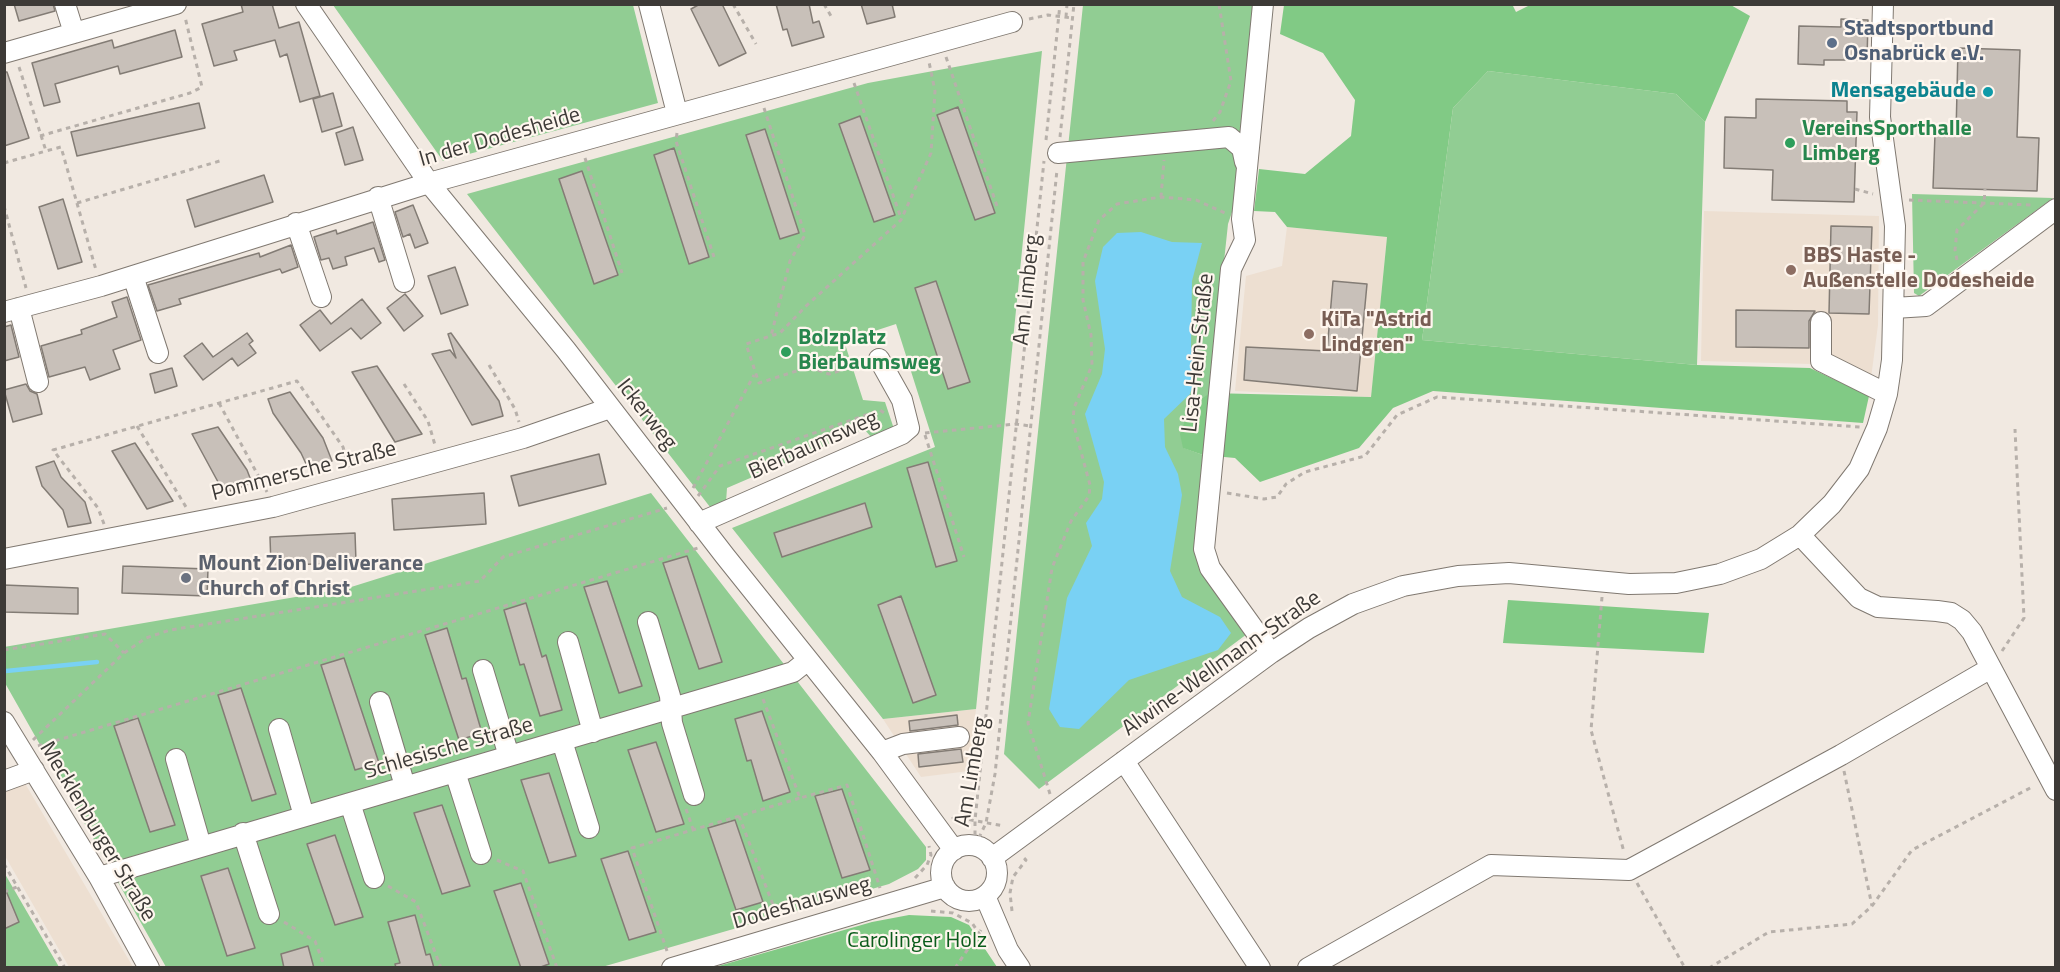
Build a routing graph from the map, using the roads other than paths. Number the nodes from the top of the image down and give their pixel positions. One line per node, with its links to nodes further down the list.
1 (65, 4): 8 (street)
2 (306, 4): 13 (street, Ickerweg)
3 (649, 4): 10 (street)
4 (1263, 4): 12 (street, Lisa-Hein-Straße)
5 (1883, 4): 20 (street, Alwine-Wellmann-Straße)
6 (180, 10): 8 (street)
7 (1012, 22): 10 (street, In der Dodesheide)
8 (74, 33): 9 (street)
9 (9, 51)
10 (678, 114): 13 (street, In der Dodesheide)
11 (1049, 151): 12 (street)
12 (1246, 165): 33 (street, Lisa-Hein-Straße)
13 (429, 183): 14 (street, In der Dodesheide); 27 (street, Ickerweg)
14 (378, 197): 16 (street, In der Dodesheide); 18 (street)
15 (2055, 209): 20 (street)
16 (296, 223): 17 (street, In der Dodesheide); 19 (street)
17 (134, 276): 21 (street, In der Dodesheide); 23 (street)
18 (404, 282)
19 (321, 297)
20 (1894, 308): 26 (street, Alwine-Wellmann-Straße)
21 (18, 309): 25 (street)
22 (1821, 322): 26 (street)
23 (158, 353)
24 (879, 359): 28 (street, Bierbaumsweg)
25 (38, 382)
26 (1887, 394): 29 (street, Alwine-Wellmann-Straße)
27 (610, 408): 28 (street, Ickerweg); 30 (street, Pommersche Straße)
28 (705, 530): 34 (street, Ickerweg)
29 (1800, 535): 33 (street, Alwine-Wellmann-Straße); 35 (street)
30 (4, 559)
31 (648, 622): 38 (street)
32 (568, 642): 41 (street)
33 (1271, 653): 47 (street, Alwine-Wellmann-Straße)
34 (808, 660): 38 (street, Schlesische Straße); 44 (street, Ickerweg)
35 (1991, 668): 51 (street); 71 (street)
36 (483, 670): 45 (street)
37 (380, 702): 52 (street)
38 (671, 709): 41 (street, Schlesische Straße); 53 (street)
39 (4, 722): 48 (street, Mecklenburger Straße)
40 (279, 729): 55 (street)
41 (593, 732): 43 (street, Schlesische Straße)
42 (959, 737): 44 (street)
43 (562, 741): 45 (street, Schlesische Straße); 56 (street)
44 (882, 752): 59 (street, Ickerweg)
45 (509, 756): 49 (street, Schlesische Straße)
46 (176, 759): 58 (street)
47 (1124, 761): 61 (street, Alwine-Wellmann-Straße); 70 (street)
48 (34, 770): 50 (street); 62 (street, Mecklenburger Straße)
49 (454, 772): 52 (street, Schlesische Straße); 60 (street)
50 (4, 781)
51 (2052, 784)
52 (405, 786): 54 (street, Schlesische Straße)
53 (694, 795)
54 (350, 803): 55 (street, Schlesische Straße); 63 (street)
55 (304, 816): 57 (street, Schlesische Straße)
56 (589, 828)
57 (243, 833): 58 (street, Schlesische Straße); 66 (street)
58 (201, 846): 62 (street, Schlesische Straße)
59 (954, 850): 61 (street); 64 (street)
60 (481, 854)
61 (992, 858): 65 (street)
62 (99, 877): 68 (street, Mecklenburger Straße)
63 (374, 878)
64 (945, 887): 65 (street); 67 (street, Dodeshausweg)
65 (985, 896): 69 (street)
66 (269, 914)
67 (670, 960)
68 (149, 968)
69 (1020, 968)
70 (1260, 968)
71 (1308, 968)

